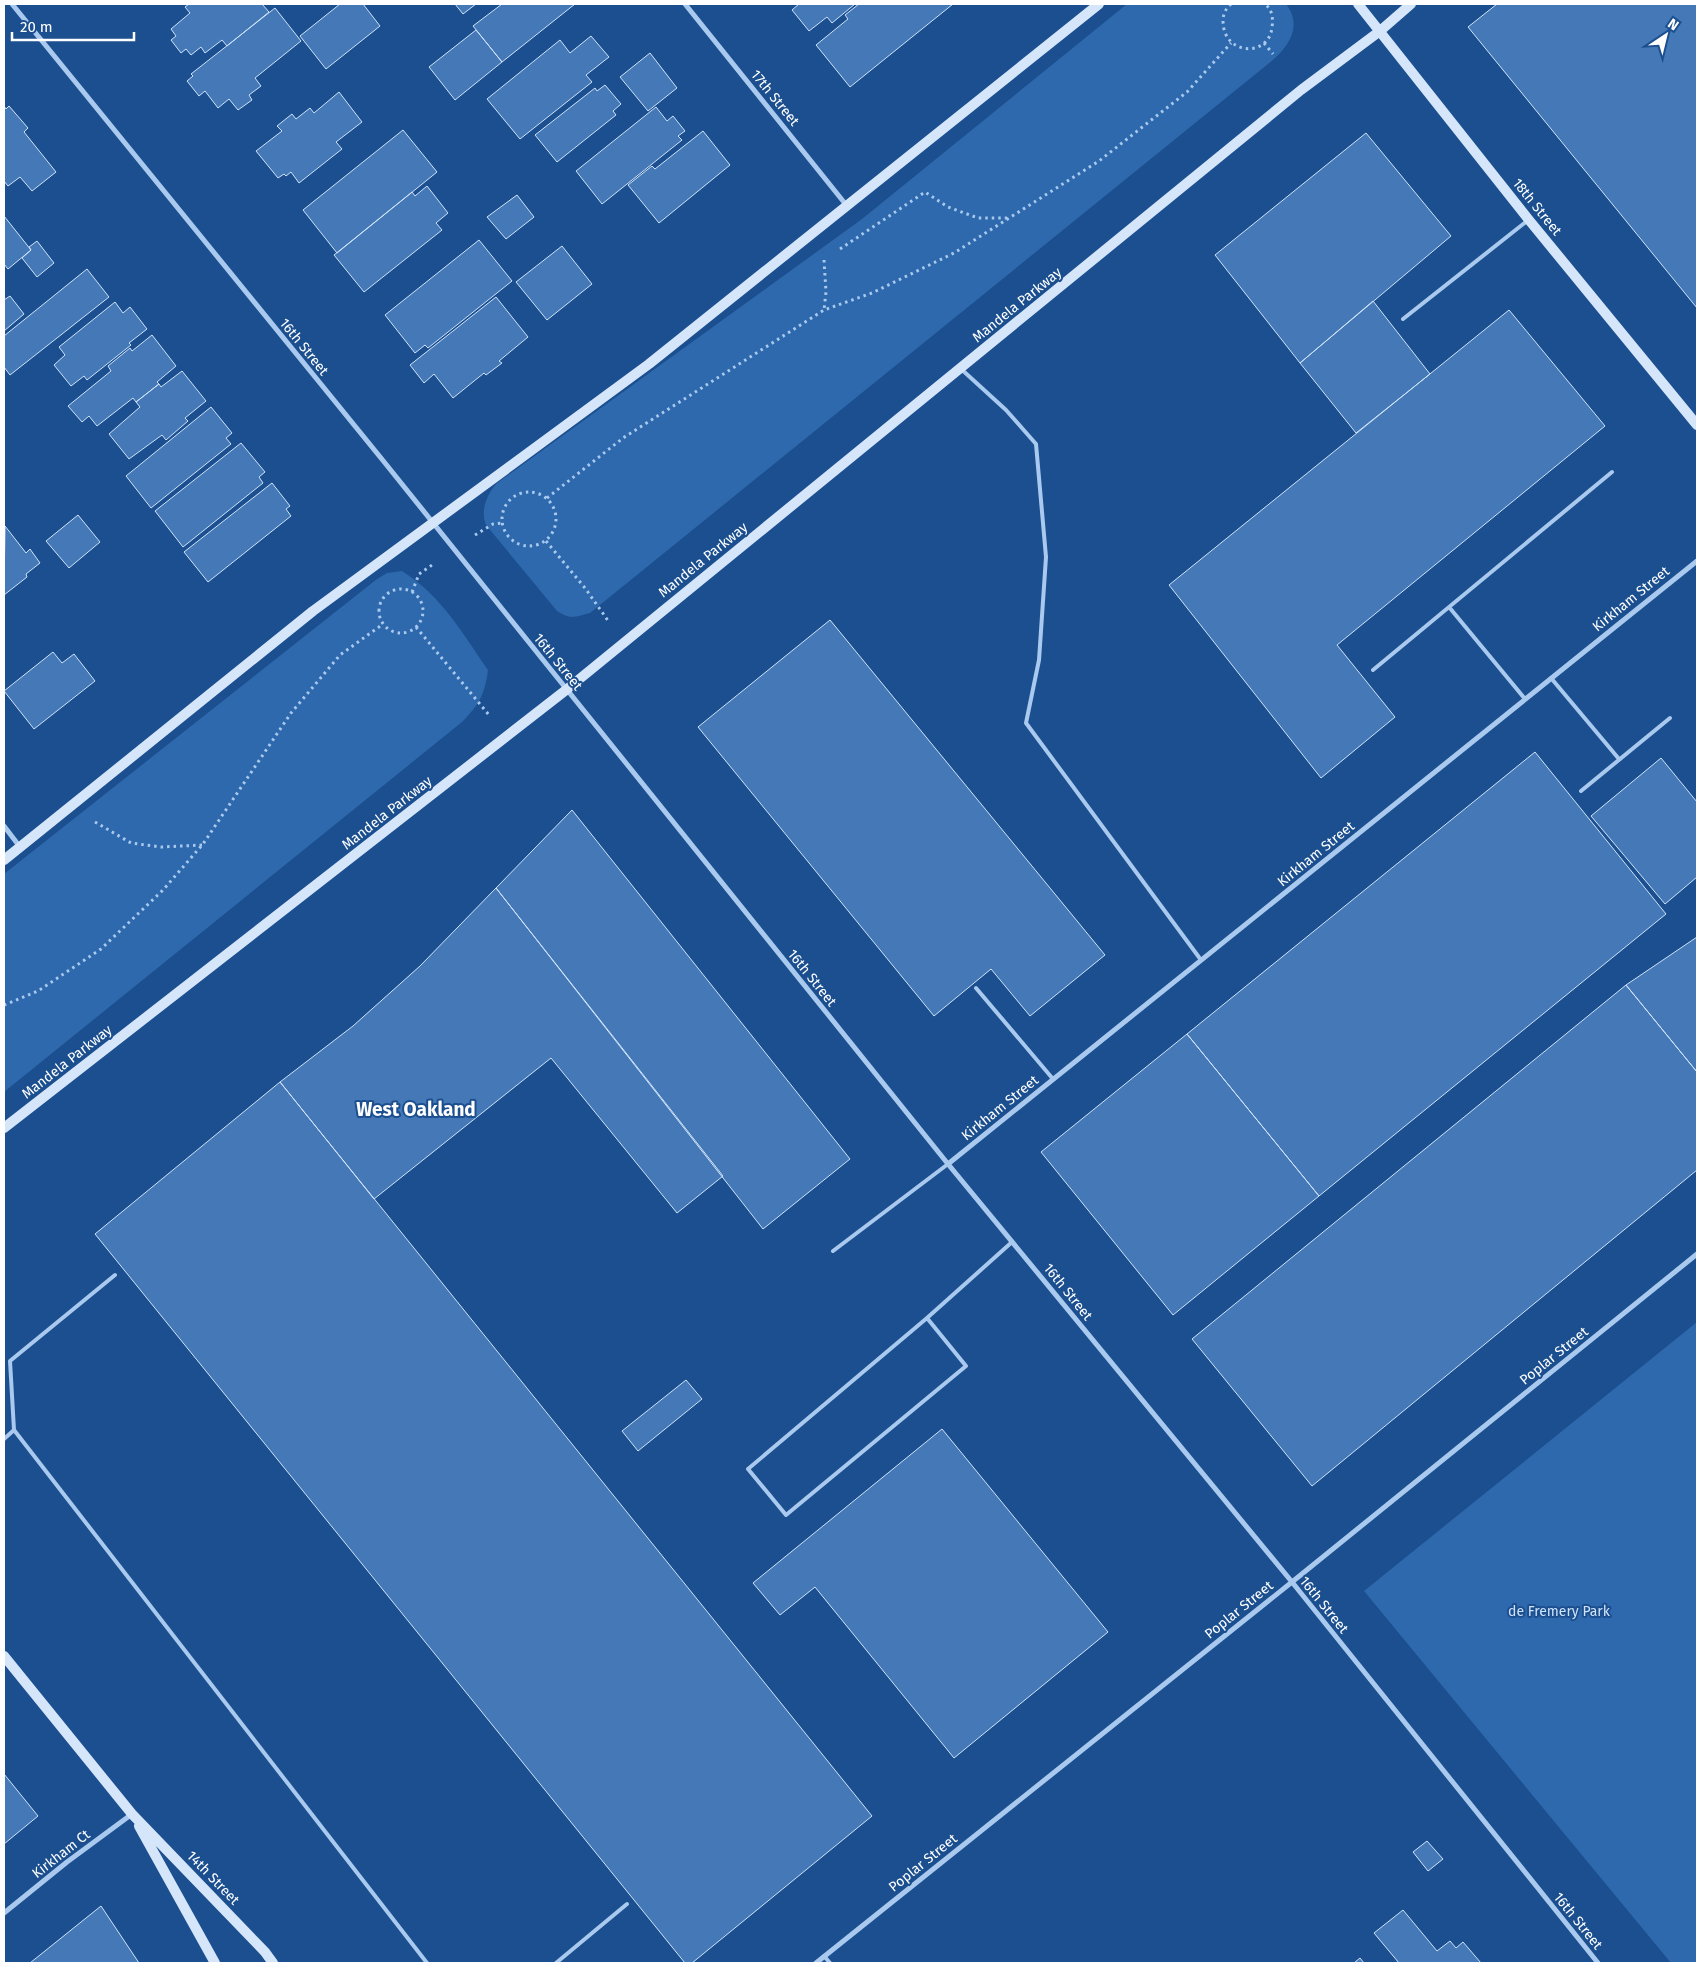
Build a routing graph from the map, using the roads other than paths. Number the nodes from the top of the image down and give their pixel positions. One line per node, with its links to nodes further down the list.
1 (12, 4): 13 (street, 16th Street)
2 (685, 4): 7 (street, 17th Street)
3 (1099, 4): 7 (main road)
4 (1358, 4): 6 (main road, 18th Street)
5 (1411, 4): 6 (main road, Mandela Parkway)
6 (1380, 31): 8 (main road, 18th Street); 10 (main road, Mandela Parkway)
7 (848, 206): 13 (main road)
8 (1529, 220): 9 (lane); 11 (main road, 18th Street)
9 (1403, 319)
10 (960, 368): 18 (main road, Mandela Parkway); 26 (lane)
11 (1697, 425)
12 (1612, 472): 15 (lane)
13 (432, 522): 18 (street, 16th Street); 24 (main road)
14 (1697, 561): 17 (street, Kirkham Street)
15 (1449, 607): 16 (lane); 19 (lane)
16 (1373, 670)
17 (1551, 678): 19 (street, Kirkham Street); 21 (lane)
18 (566, 690): 29 (main road, Mandela Parkway); 30 (street, 16th Street)
19 (1525, 700): 26 (street, Kirkham Street)
20 (1670, 718): 21 (lane)
21 (1619, 759): 22 (lane)
22 (1580, 791)
23 (4, 826): 24 (street)
24 (21, 847): 25 (main road)
25 (4, 860)
26 (1201, 960): 28 (street, Kirkham Street)
27 (976, 988): 28 (lane)
28 (1053, 1079): 30 (street, Kirkham Street)
29 (4, 1128)
30 (948, 1164): 31 (street, 16th Street); 32 (lane)
31 (1012, 1242): 35 (lane); 38 (street, 16th Street)
32 (833, 1251)
33 (1697, 1254): 38 (street, Poplar Street)
34 (116, 1275): 36 (lane)
35 (927, 1318): 35 (lane)
36 (14, 1430): 37 (lane); 44 (lane)
37 (4, 1439)
38 (1292, 1582): 43 (street, Poplar Street); 52 (street, 16th Street)
39 (4, 1656): 40 (main road, 14th Street)
40 (132, 1814): 42 (street, Kirkham Ct); 45 (main road, 14th Street); 46 (main road, 14th Street)
41 (627, 1904): 49 (lane)
42 (4, 1913)
43 (824, 1956): 50 (street, Poplar Street); 51 (lane)
44 (424, 1959): 47 (lane); 48 (lane)
45 (215, 1963)
46 (273, 1963)
47 (418, 1963)
48 (427, 1963)
49 (556, 1963)
50 (816, 1963)
51 (830, 1963)
52 (1598, 1963)

